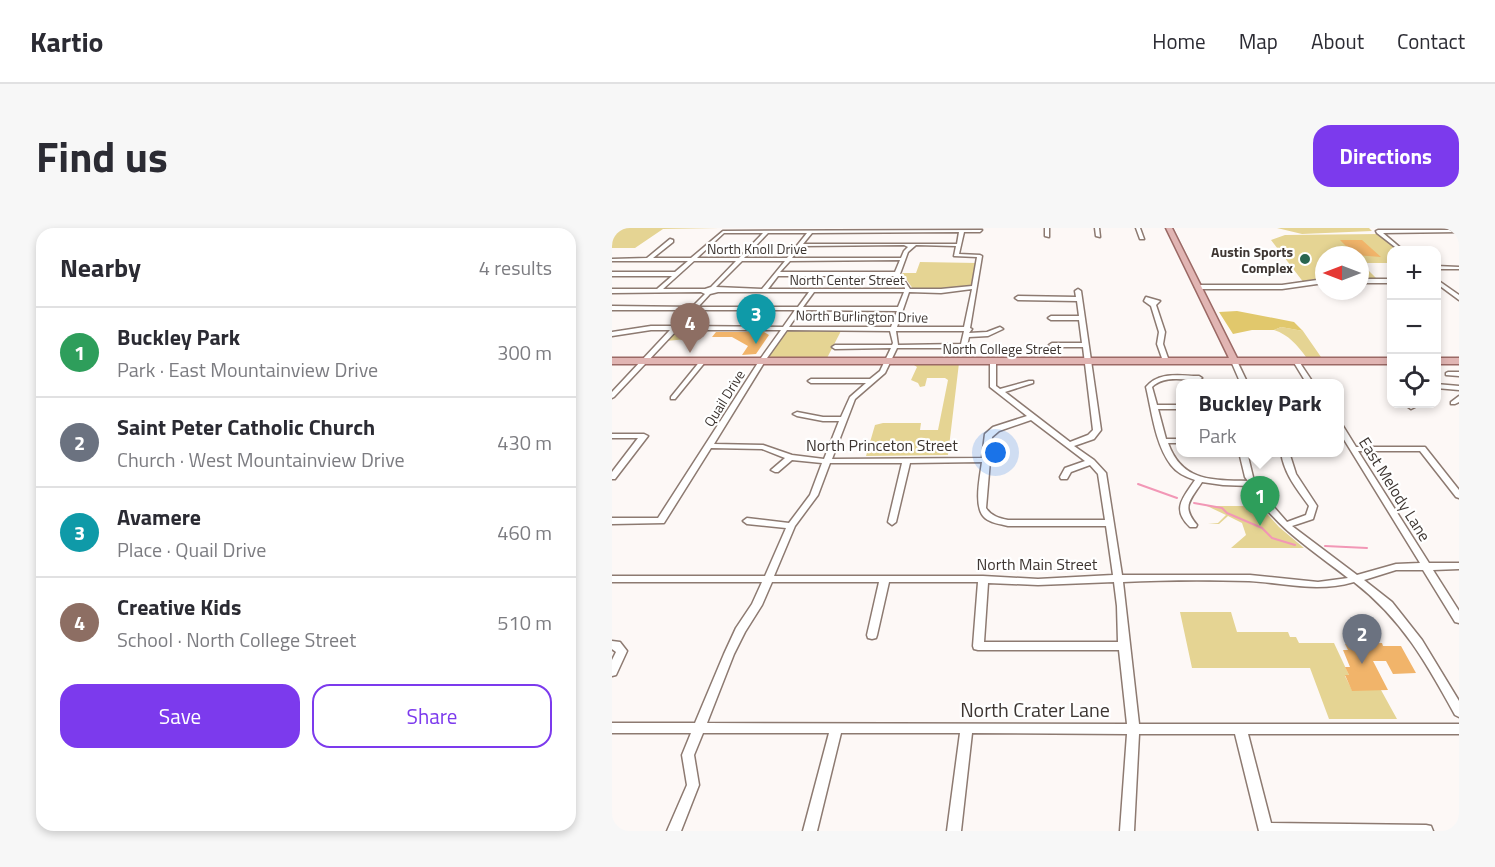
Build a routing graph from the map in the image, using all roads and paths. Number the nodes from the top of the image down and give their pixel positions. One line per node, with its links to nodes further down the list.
1 (1047, 228): 12 (street)
2 (1096, 228): 13 (street)
3 (1138, 228): 14 (street)
4 (1169, 228): 41 (main road)
5 (1376, 230): 8 (street); 19 (street)
6 (962, 231): 7 (street); 11 (street); 18 (street)
7 (980, 231)
8 (1459, 231)
9 (767, 232): 10 (street); 24 (street); 25 (street)
10 (810, 232): 11 (street); 16 (street)
11 (914, 232): 17 (street)
12 (1047, 236)
13 (1098, 236)
14 (1142, 238)
15 (670, 240): 23 (street)
16 (799, 245): 17 (street); 20 (street)
17 (909, 245): 18 (street); 21 (street)
18 (959, 245): 40 (street)
19 (1396, 246)
20 (788, 259): 21 (street, North Knoll Drive); 25 (street, North Knoll Drive); 32 (street)
21 (903, 259): 33 (street)
22 (612, 260): 23 (street, North Knoll Drive)
23 (648, 260): 24 (street, North Knoll Drive)
24 (692, 260): 25 (street, North Knoll Drive); 31 (street)
25 (740, 260): 42 (street)
26 (1441, 267): 27 (street)
27 (1450, 268): 28 (street); 34 (street)
28 (1459, 268)
29 (612, 274): 30 (street)
30 (627, 274): 31 (street); 39 (street)
31 (676, 274): 45 (street)
32 (777, 274): 33 (street); 43 (street)
33 (897, 274): 47 (street)
34 (1459, 275)
35 (1369, 281): 36 (street)
36 (1387, 281)
37 (1315, 282): 41 (street)
38 (1441, 284): 50 (street)
39 (612, 286)
40 (975, 287): 47 (street, North Center Street); 64 (street)
41 (1198, 287): 76 (main road)
42 (711, 290): 43 (street, North Center Street); 45 (street, North Center Street); 54 (street)
43 (764, 290): 46 (street, North Center Street)
44 (612, 291): 45 (street, North Center Street)
45 (658, 291)
46 (812, 291): 47 (street, North Center Street); 55 (street, Quail Drive)
47 (908, 291): 56 (street)
48 (1078, 291): 51 (street)
49 (1018, 298): 51 (street)
50 (1459, 298)
51 (1078, 299): 58 (street)
52 (1153, 305): 75 (street)
53 (612, 308): 54 (street)
54 (694, 308): 55 (street); 59 (street)
55 (800, 308): 56 (street); 60 (street, Quail Drive)
56 (901, 309): 61 (street)
57 (1051, 318): 58 (street)
58 (1081, 318): 66 (street)
59 (676, 328): 60 (street, North Burlington Drive); 63 (street, North Burlington Drive); 70 (street)
60 (788, 328): 61 (street, North Burlington Drive); 72 (street, Quail Drive)
61 (893, 329): 64 (street, North Burlington Drive); 68 (street)
62 (1000, 329): 64 (street, North Burlington Drive)
63 (614, 332)
64 (968, 332): 68 (street)
65 (1052, 345): 66 (street)
66 (1084, 345): 74 (street)
67 (835, 347): 68 (street)
68 (895, 347): 73 (street)
69 (612, 361): 70 (main road, North College Street)
70 (644, 361): 71 (main road, North College Street); 93 (street)
71 (703, 361): 72 (main road, North College Street); 94 (street)
72 (762, 361): 73 (main road, North College Street); 105 (street, Quail Drive)
73 (889, 361): 81 (main road, North College Street); 88 (street)
74 (1087, 361): 75 (main road, North College Street); 81 (main road, North College Street); 104 (street)
75 (1166, 361): 76 (main road, North College Street)
76 (1234, 361): 77 (main road, North College Street); 85 (street)
77 (1296, 361): 78 (main road, North College Street); 86 (street)
78 (1387, 361)
79 (1441, 361): 80 (main road)
80 (1459, 361)
81 (993, 362): 92 (street)
82 (1448, 374): 83 (street)
83 (1459, 374)
84 (1199, 378): 95 (street)
85 (1243, 379)
86 (1308, 379)
87 (811, 381): 88 (street)
88 (870, 381): 99 (street)
89 (1031, 382): 92 (street)
90 (1441, 385): 91 (street)
91 (1459, 388)
92 (999, 392): 98 (street)
93 (612, 396)
94 (673, 398)
95 (1154, 407): 96 (street); 102 (street)
96 (1176, 407)
97 (797, 414): 99 (street)
98 (1032, 417): 104 (street); 111 (street)
99 (843, 419): 112 (street)
100 (1344, 434): 106 (street, East Melody Lane)
101 (612, 436): 115 (street)
102 (1164, 441): 103 (street); 117 (street)
103 (1176, 441)
104 (1069, 445): 113 (street)
105 (709, 446): 109 (street, North Princeton Street); 120 (street, Quail Drive)
106 (1353, 449): 119 (street); 127 (street, East Melody Lane)
107 (1244, 457): 118 (street)
108 (1286, 457): 125 (street)
109 (790, 458): 112 (street, North Princeton Street); 114 (street)
110 (907, 460): 111 (street, North Princeton Street); 112 (street, North Princeton Street); 122 (street)
111 (986, 460): 123 (street)
112 (827, 461): 126 (street)
113 (1091, 462): 116 (street); 123 (street)
114 (775, 470)
115 (612, 477)
116 (1064, 477)
117 (1199, 480): 118 (street); 124 (street)
118 (1253, 484): 125 (street)
119 (1459, 495)
120 (612, 521)
121 (747, 521): 126 (street)
122 (892, 522)
123 (1110, 523): 133 (street)
124 (1193, 525)
125 (1286, 525): 129 (street)
126 (790, 526): 130 (street)
127 (1425, 566): 128 (street, North Main Street); 129 (street, North Main Street); 135 (street, East Melody Lane)
128 (1459, 566)
129 (1356, 578): 133 (street, North Main Street); 140 (street)
130 (769, 579): 131 (street, North Main Street); 134 (street, North Main Street); 142 (street)
131 (885, 579): 132 (street, North Main Street); 136 (street)
132 (983, 579): 133 (street, North Main Street); 138 (street)
133 (1118, 579): 138 (street)
134 (614, 582)
135 (1459, 619)
136 (872, 635)
137 (612, 645): 139 (street)
138 (1124, 646): 144 (street)
139 (612, 672)
140 (1459, 712)
141 (612, 728): 142 (street, North Crater Lane)
142 (699, 728): 147 (street, North Crater Lane); 149 (street)
143 (967, 728): 144 (street, North Crater Lane); 147 (street, North Crater Lane); 151 (street)
144 (1133, 728): 145 (street, North Crater Lane); 152 (street)
145 (1240, 728): 146 (street, North Crater Lane); 148 (street)
146 (1459, 729)
147 (836, 730): 150 (street)
148 (1266, 830): 153 (street)
149 (674, 831)
150 (810, 831)
151 (954, 831)
152 (1127, 831)
153 (1426, 831)

